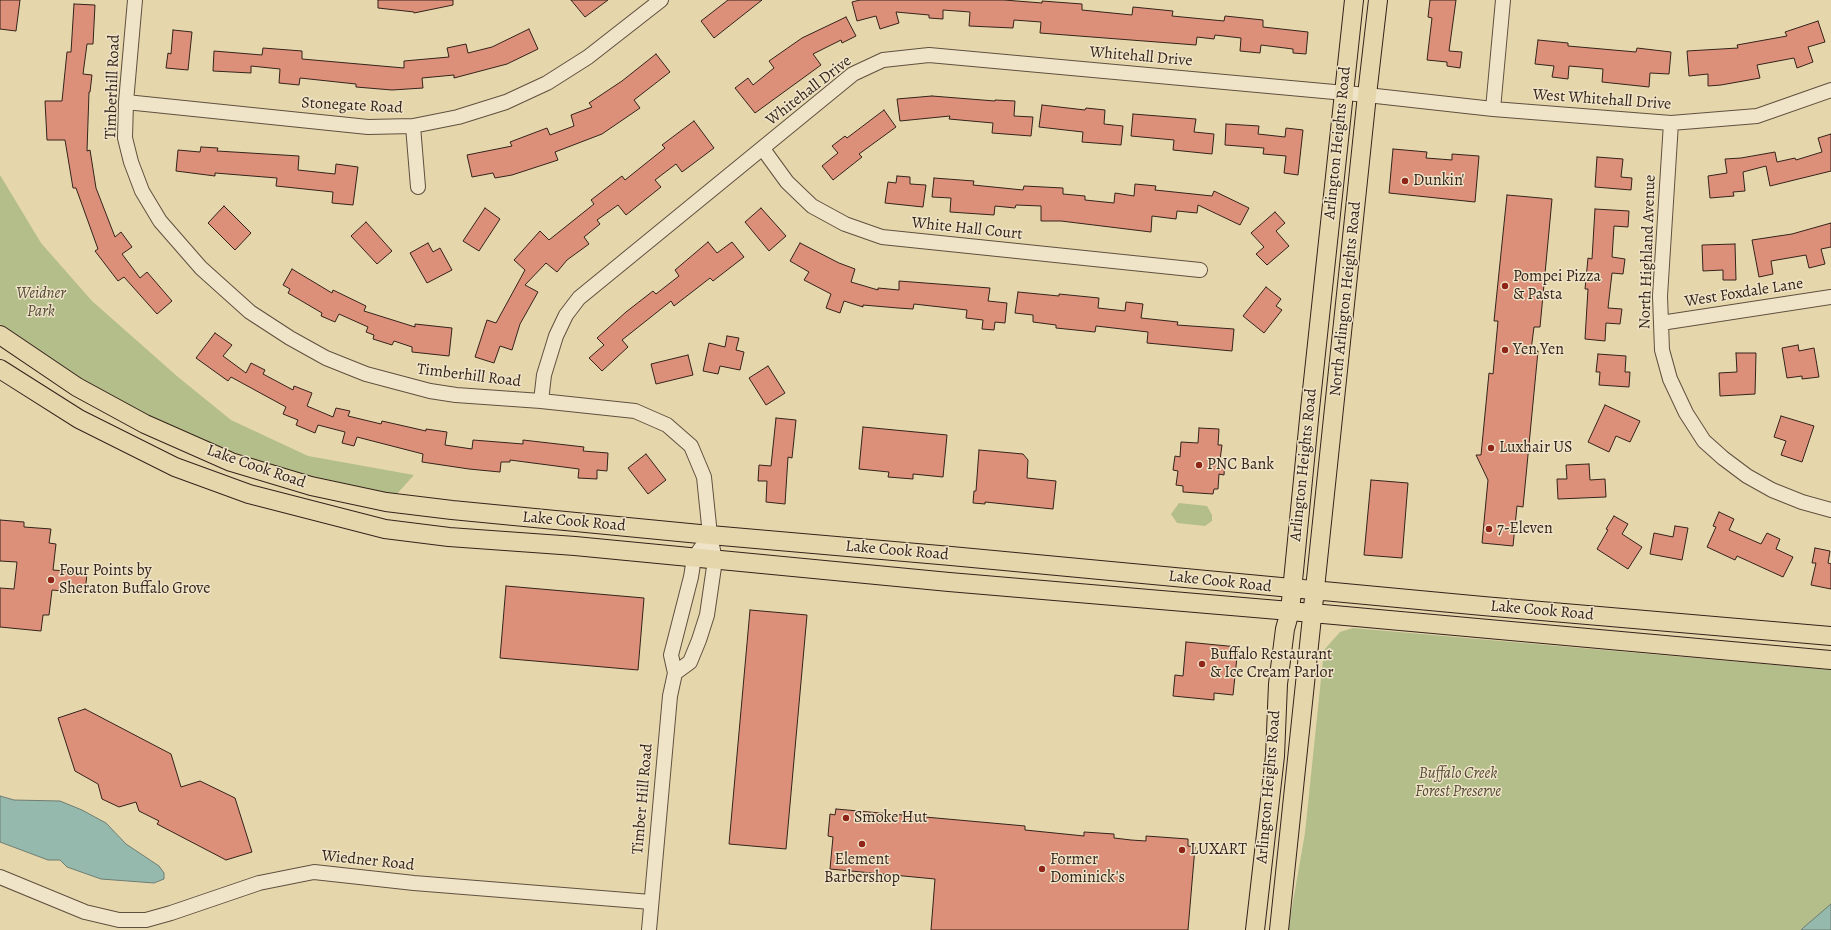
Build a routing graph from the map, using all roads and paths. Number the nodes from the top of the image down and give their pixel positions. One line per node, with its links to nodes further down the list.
1 (135, 0): 9 (street, Timberhill Road)
2 (661, 0): 12 (street, Stonegate Road)
3 (1354, 0): 7 (main road, Arlington Heights Road)
4 (1378, 0): 8 (main road, North Arlington Heights Road)
5 (1503, 0): 10 (street)
6 (1831, 90): 11 (street, West Whitehall Drive)
7 (1344, 93): 8 (street, Whitehall Drive); 13 (street, Whitehall Drive); 25 (main road, Arlington Heights Road)
8 (1367, 95): 10 (street, West Whitehall Drive); 26 (main road, North Arlington Heights Road)
9 (126, 102): 12 (street, Stonegate Road); 20 (street, Timberhill Road)
10 (1492, 109): 11 (street, West Whitehall Drive)
11 (1671, 123): 17 (street, North Highland Avenue)
12 (413, 126): 14 (street)
13 (762, 149): 15 (street, White Hall Court); 20 (street, Whitehall Drive)
14 (418, 187)
15 (1200, 270)
16 (1831, 297): 17 (street, West Foxdale Lane)
17 (1661, 323): 21 (street, North Highland Avenue)
18 (0, 335): 22 (main road, Lake Cook Road)
19 (0, 369): 23 (main road, Lake Cook Road)
20 (541, 401): 22 (street, Timberhill Road)
21 (1831, 510)
22 (710, 535): 23 (street, Timber Hill Road); 24 (street); 25 (main road, Lake Cook Road)
23 (694, 558): 24 (main road, Lake Cook Road); 30 (street, Timber Hill Road)
24 (715, 560): 27 (main road, Lake Cook Road); 30 (street)
25 (1292, 589): 26 (main road, Lake Cook Road); 27 (main road, Arlington Heights Road)
26 (1314, 601): 27 (main road, Lake Cook Road); 28 (main road, Lake Cook Road); 29 (main road, Lake Cook Road); 35 (main road, Arlington Heights Road)
27 (1290, 611): 34 (main road, Arlington Heights Road)
28 (1831, 636)
29 (1831, 660)
30 (676, 673): 32 (street, Timber Hill Road)
31 (0, 877): 32 (street, Wiedner Road)
32 (651, 902): 33 (street, Timber Hill Road)
33 (649, 930)
34 (1255, 930)
35 (1279, 930)

